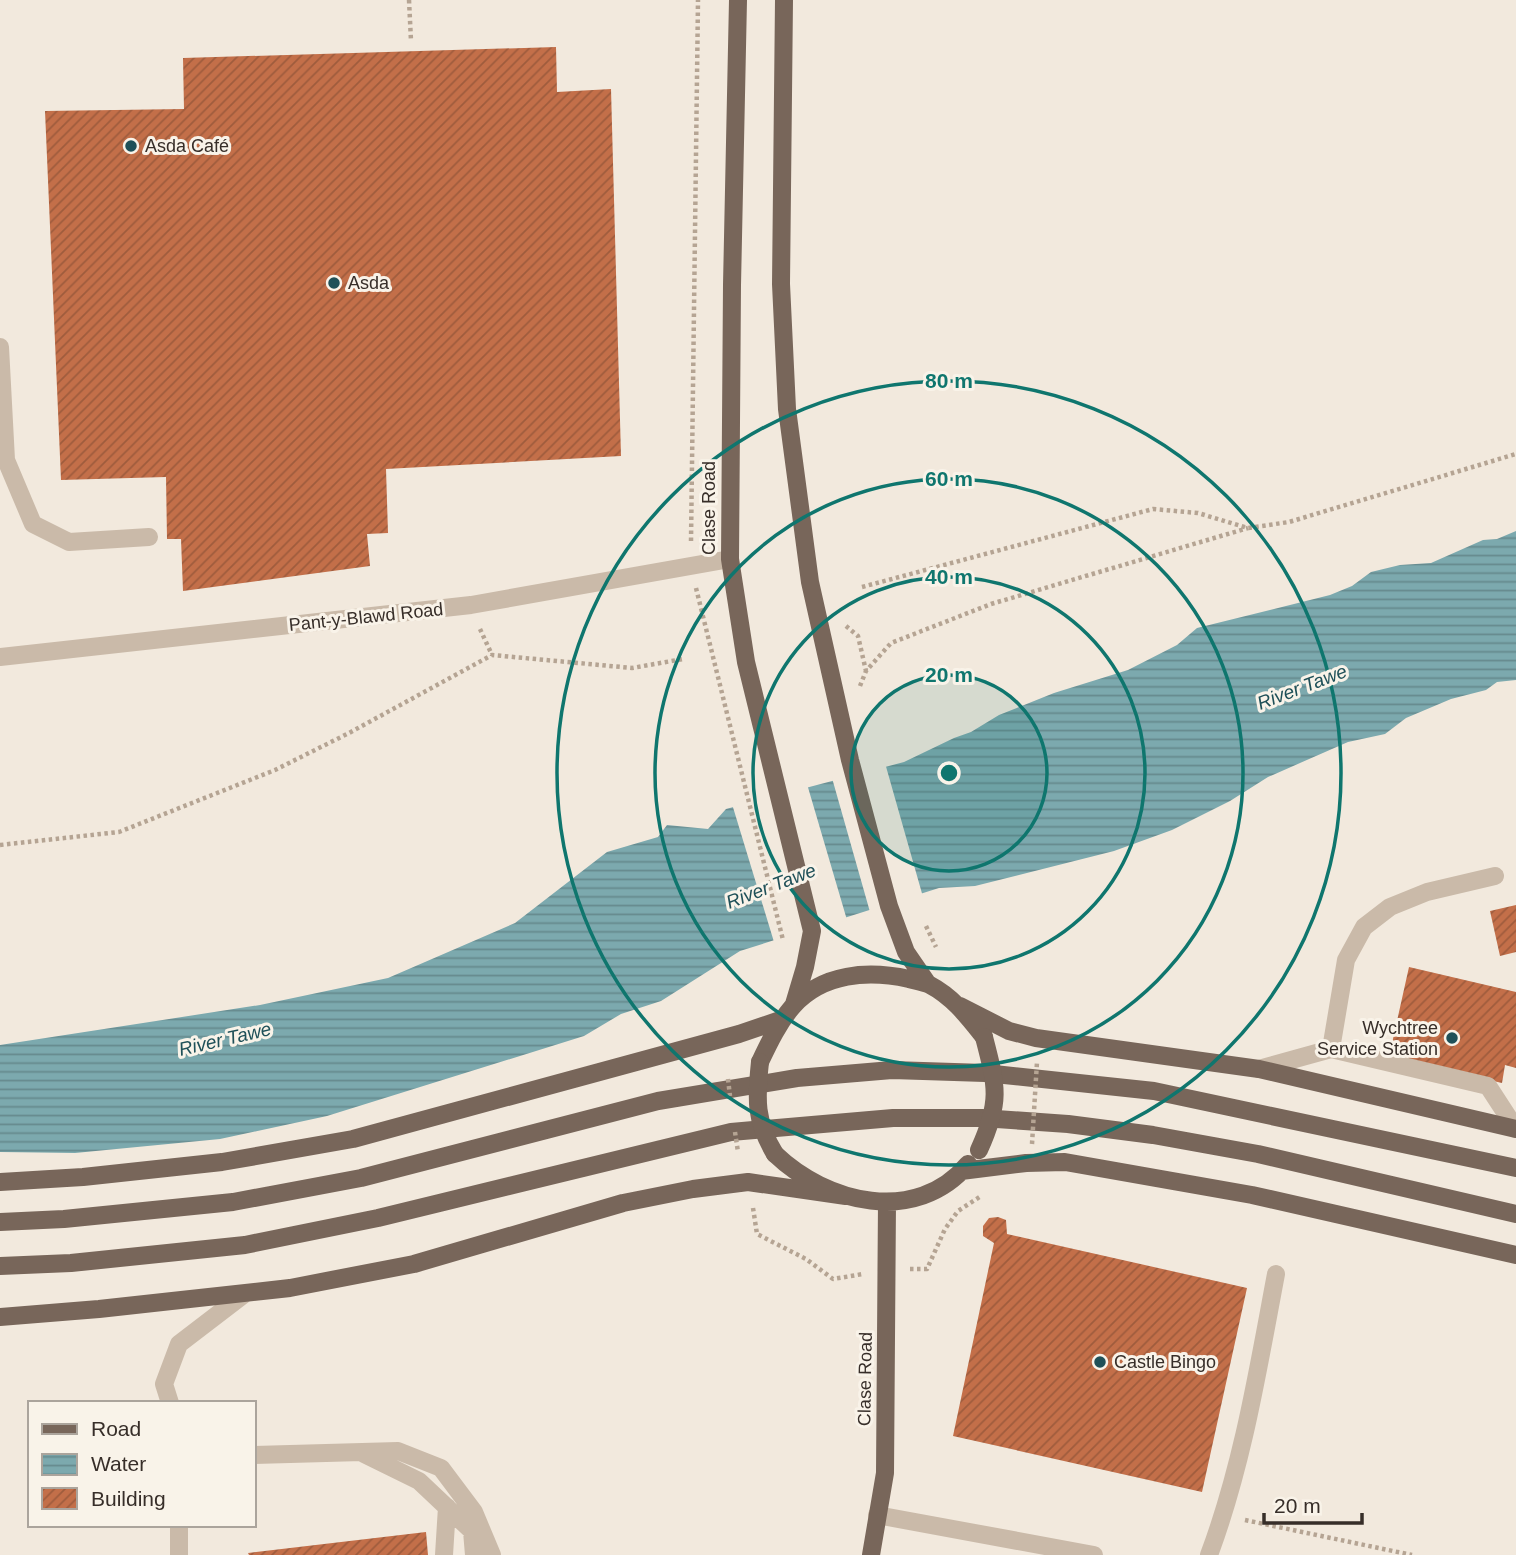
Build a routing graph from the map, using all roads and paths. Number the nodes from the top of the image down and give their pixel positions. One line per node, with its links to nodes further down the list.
1 (409, 0): 5 (path)
2 (698, 0): 11 (path)
3 (738, 0): 10 (main road, Clase Road)
4 (784, 0): 19 (main road)
5 (411, 41)
6 (0, 347): 9 (street)
7 (1516, 454): 8 (path)
8 (1248, 528): 12 (path); 13 (path)
9 (149, 537)
10 (730, 559): 11 (street, Pant-y-Blawd Road); 21 (main road, Clase Road)
11 (691, 566): 14 (street, Pant-y-Blawd Road); 18 (path)
12 (862, 587)
13 (844, 625)
14 (0, 657)
15 (683, 659): 16 (path)
16 (0, 845)
17 (1495, 876): 22 (street)
18 (783, 940)
19 (928, 984): 20 (main road); 21 (main road)
20 (960, 1006): 24 (main road); 29 (main road, bridge)
21 (789, 1012): 30 (main road); 33 (main road, bridge)
22 (1331, 1049): 24 (street); 25 (street)
23 (1037, 1062): 27 (path, bridge)
24 (1259, 1069): 25 (main road)
25 (1516, 1129)
26 (738, 1152): 31 (path)
27 (1026, 1163): 29 (main road); 37 (main road)
28 (1516, 1168): 36 (main road)
29 (961, 1171): 34 (main road)
30 (0, 1182)
31 (748, 1182): 33 (main road); 39 (path); 41 (main road)
32 (989, 1191): 39 (path)
33 (846, 1196): 34 (main road)
34 (887, 1202): 39 (main road, Clase Road)
35 (1516, 1214): 38 (main road)
36 (0, 1222)
37 (1516, 1255)
38 (0, 1265)
39 (888, 1270): 47 (main road, Clase Road)
40 (1276, 1274): 48 (street)
41 (243, 1295): 42 (main road); 43 (street)
42 (0, 1317)
43 (169, 1401)
44 (361, 1452): 45 (street); 46 (street); 53 (street)
45 (256, 1455)
46 (447, 1507): 51 (street); 52 (street)
47 (877, 1515): 54 (main road, Clase Road); 55 (street)
48 (1224, 1516): 56 (street); 57 (path)
49 (179, 1527): 50 (street)
50 (179, 1555)
51 (444, 1555)
52 (474, 1555)
53 (492, 1555)
54 (871, 1555)
55 (1094, 1555)
56 (1209, 1555)
57 (1412, 1555)

